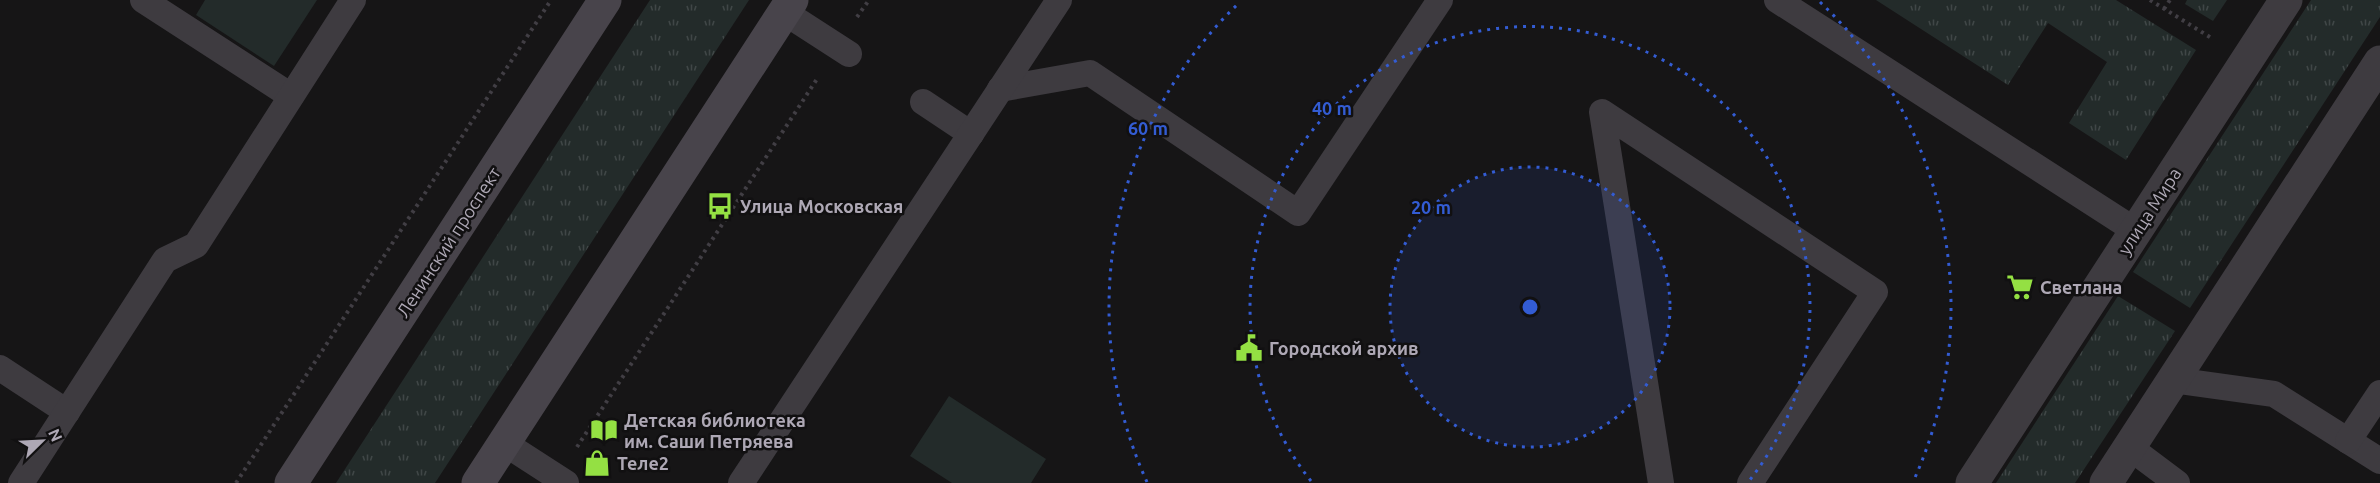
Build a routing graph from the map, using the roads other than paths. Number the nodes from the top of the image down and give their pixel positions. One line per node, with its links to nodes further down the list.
1 (353, 0): 12 (lane)
2 (605, 0): 26 (main road, Ленинский проспект)
3 (1059, 0): 11 (lane)
4 (1777, 0): 15 (lane)
5 (2286, 0): 15 (street, улица Мира)
6 (152, 2): 12 (lane)
7 (1430, 4): 11 (lane)
8 (788, 6): 9 (lane); 21 (main road)
9 (844, 51)
10 (2377, 74): 17 (street)
11 (1000, 89): 14 (lane)
12 (291, 96): 19 (lane)
13 (923, 102): 14 (lane)
14 (971, 134): 28 (lane)
15 (2136, 231): 31 (street, улица Мира)
16 (0, 368): 19 (lane)
17 (2173, 380): 20 (lane); 22 (street)
18 (2380, 393): 20 (lane)
19 (67, 412): 25 (lane)
20 (2348, 441): 23 (lane)
21 (504, 443): 24 (lane); 27 (main road)
22 (2129, 447): 32 (street); 33 (lane)
23 (2380, 461)
24 (562, 480)
25 (21, 483)
26 (291, 483)
27 (478, 483)
28 (741, 483)
29 (1661, 483): 30 (lane)
30 (1750, 483)
31 (1972, 483)
32 (2106, 483)
33 (2177, 483)

